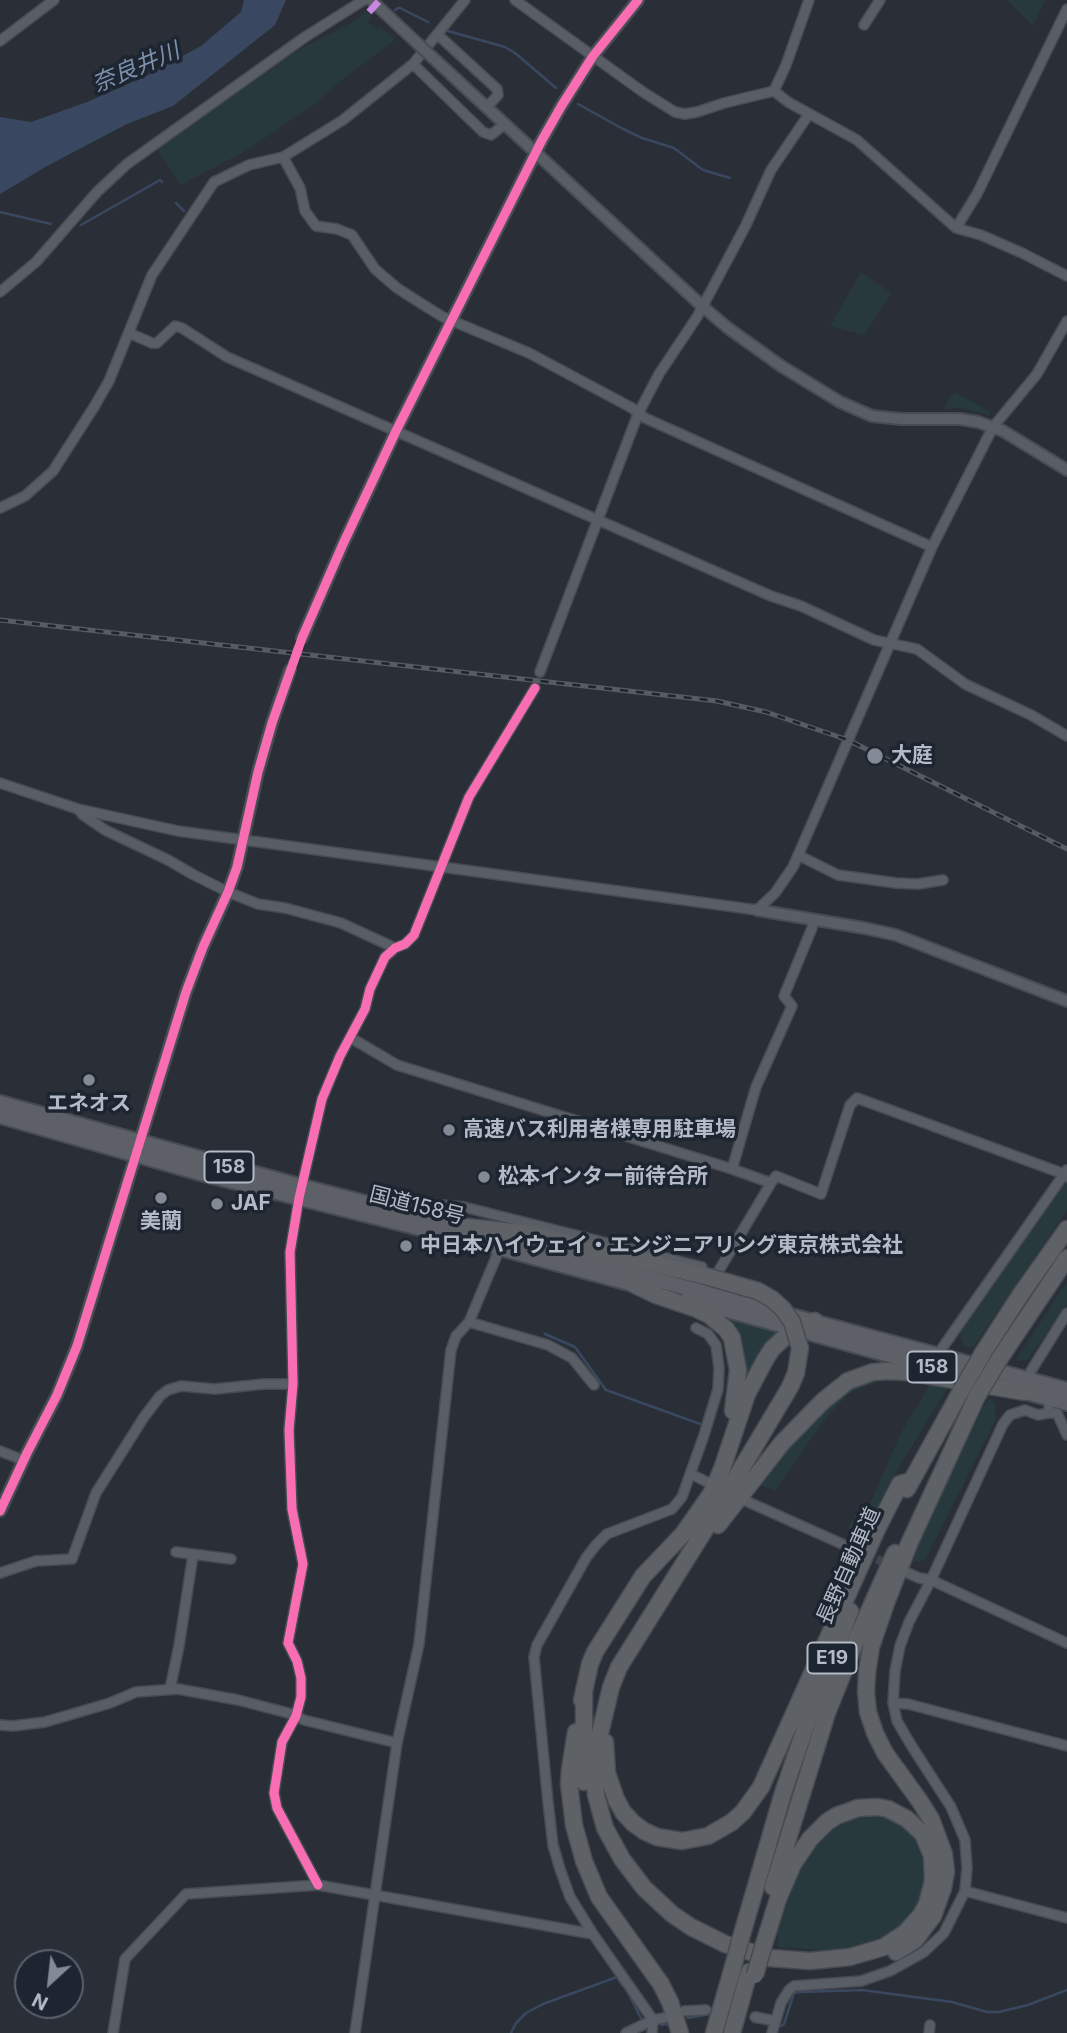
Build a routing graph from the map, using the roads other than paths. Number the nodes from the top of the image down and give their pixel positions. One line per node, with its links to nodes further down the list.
1 (54, 0): 12 (street)
2 (365, 0): 23 (street)
3 (371, 0): 16 (street, bridge)
4 (465, 0): 11 (street)
5 (515, 0): 13 (street)
6 (638, 0): 13 (street)
7 (809, 0): 15 (street)
8 (880, 0): 10 (street)
9 (1067, 9): 21 (street)
10 (864, 25)
11 (437, 34): 14 (street); 16 (street)
12 (0, 41)
13 (593, 56): 15 (street); 19 (street)
14 (413, 64): 18 (street); 20 (street)
15 (774, 91): 17 (street)
16 (487, 107): 18 (street)
17 (809, 114): 21 (street); 24 (street)
18 (505, 124): 19 (street)
19 (536, 153): 24 (street); 25 (street)
20 (283, 157): 25 (street); 27 (street)
21 (956, 228): 22 (street)
22 (1067, 276)
23 (0, 292)
24 (702, 306): 28 (street); 29 (street)
25 (451, 319): 28 (street); 30 (street)
26 (1067, 321): 29 (street)
27 (128, 333): 30 (street); 32 (street)
28 (638, 414): 33 (street); 34 (street)
29 (993, 426): 31 (street); 34 (street)
30 (396, 430): 33 (street); 35 (street)
31 (1067, 470)
32 (0, 508)
33 (599, 519): 36 (street); 38 (street)
34 (932, 547): 36 (street)
35 (302, 638)
36 (892, 643): 40 (street); 44 (street)
37 (290, 670): 43 (street)
38 (540, 672)
39 (535, 688): 45 (street)
40 (1067, 736)
41 (0, 784): 42 (street)
42 (78, 808): 43 (street); 47 (street)
43 (242, 841): 45 (street); 47 (street)
44 (798, 855): 46 (street); 48 (street)
45 (442, 866): 48 (street); 50 (street)
46 (943, 880)
47 (228, 892): 50 (street); 55 (street)
48 (757, 910): 49 (street)
49 (813, 920): 51 (street); 56 (street)
50 (395, 948): 52 (street)
51 (1067, 1001)
52 (351, 1038): 56 (street); 59 (street)
53 (0, 1102): 55 (highway, 国道158号 / 158)
54 (0, 1116): 55 (highway, 国道158号 / 158)
55 (138, 1149): 59 (highway, 国道158号 / 158); 83 (street)
56 (732, 1169): 58 (street)
57 (1066, 1174): 58 (street); 73 (street)
58 (771, 1182): 65 (street)
59 (301, 1193): 60 (highway, 国道158号 / 158); 63 (highway, 国道158号 / 158); 74 (street)
60 (386, 1208): 61 (highway, 国道158号 / 158); 65 (street)
61 (458, 1226): 65 (highway); 67 (highway, 国道158号 / 158)
62 (1067, 1229): 86 (highway, 長野自動車道 / E19, bridge)
63 (500, 1248): 66 (highway, 国道158号 / 158); 70 (street)
64 (1067, 1258): 78 (highway, 長野自動車道 / E19, bridge)
65 (713, 1274): 67 (street); 97 (highway, bridge)
66 (633, 1284): 72 (highway, 国道158号 / 158); 84 (highway)
67 (718, 1295): 69 (highway, 国道158号 / 158)
68 (1067, 1313): 76 (street)
69 (815, 1321): 72 (highway); 73 (highway, 国道158号 / 158)
70 (469, 1322): 75 (street); 105 (street)
71 (696, 1328): 85 (street)
72 (797, 1329): 76 (highway, 国道158号 / 158); 84 (highway)
73 (938, 1354): 76 (highway, 国道158号 / 158)
74 (293, 1384): 94 (street); 103 (street)
75 (594, 1385)
76 (1026, 1385): 77 (highway, 国道158号 / 158); 80 (highway, 国道158号 / 158); 97 (highway)
77 (1067, 1390)
78 (977, 1396): 101 (highway); 112 (highway, 長野自動車道 / E19)
79 (1067, 1403): 80 (highway, 国道158号 / 158)
80 (1049, 1405): 81 (street); 96 (street)
81 (1067, 1435)
82 (0, 1451): 83 (street)
83 (23, 1460): 89 (street)
84 (722, 1469): 101 (highway)
85 (691, 1474): 87 (street); 111 (street)
86 (911, 1481): 99 (highway); 112 (highway, 長野自動車道 / E19)
87 (707, 1482)
88 (746, 1501): 91 (street)
89 (0, 1511)
90 (176, 1552): 92 (street)
91 (860, 1552)
92 (193, 1555): 93 (street); 100 (street)
93 (231, 1559)
94 (0, 1573)
95 (908, 1573): 96 (street)
96 (931, 1580): 98 (street); 102 (street)
97 (667, 1591): 99 (highway)
98 (1067, 1643)
99 (611, 1687): 112 (highway)
100 (170, 1689): 103 (street); 104 (street)
101 (584, 1690): 124 (highway)
102 (893, 1703): 106 (street); 108 (street)
103 (296, 1716): 105 (street); 107 (street)
104 (0, 1725)
105 (397, 1742): 109 (street)
106 (1067, 1746)
107 (317, 1885): 109 (street); 120 (street)
108 (965, 1891): 110 (street); 119 (street)
109 (376, 1896): 111 (street); 121 (street)
110 (1067, 1918)
111 (593, 1934): 118 (street)
112 (754, 1943): 113 (highway, 長野自動車道 / E19)
113 (746, 1971): 125 (highway, 長野自動車道 / E19); 126 (highway, 長野自動車道 / E19); 127 (highway)
114 (706, 2010): 115 (street)
115 (684, 2011)
116 (755, 2017): 119 (street)
117 (664, 2018): 118 (street)
118 (653, 2020): 122 (street); 123 (street)
119 (775, 2021): 128 (street)
120 (113, 2033)
121 (355, 2033)
122 (626, 2033)
123 (652, 2033)
124 (680, 2033)
125 (715, 2033)
126 (732, 2033)
127 (738, 2033)
128 (772, 2033)

